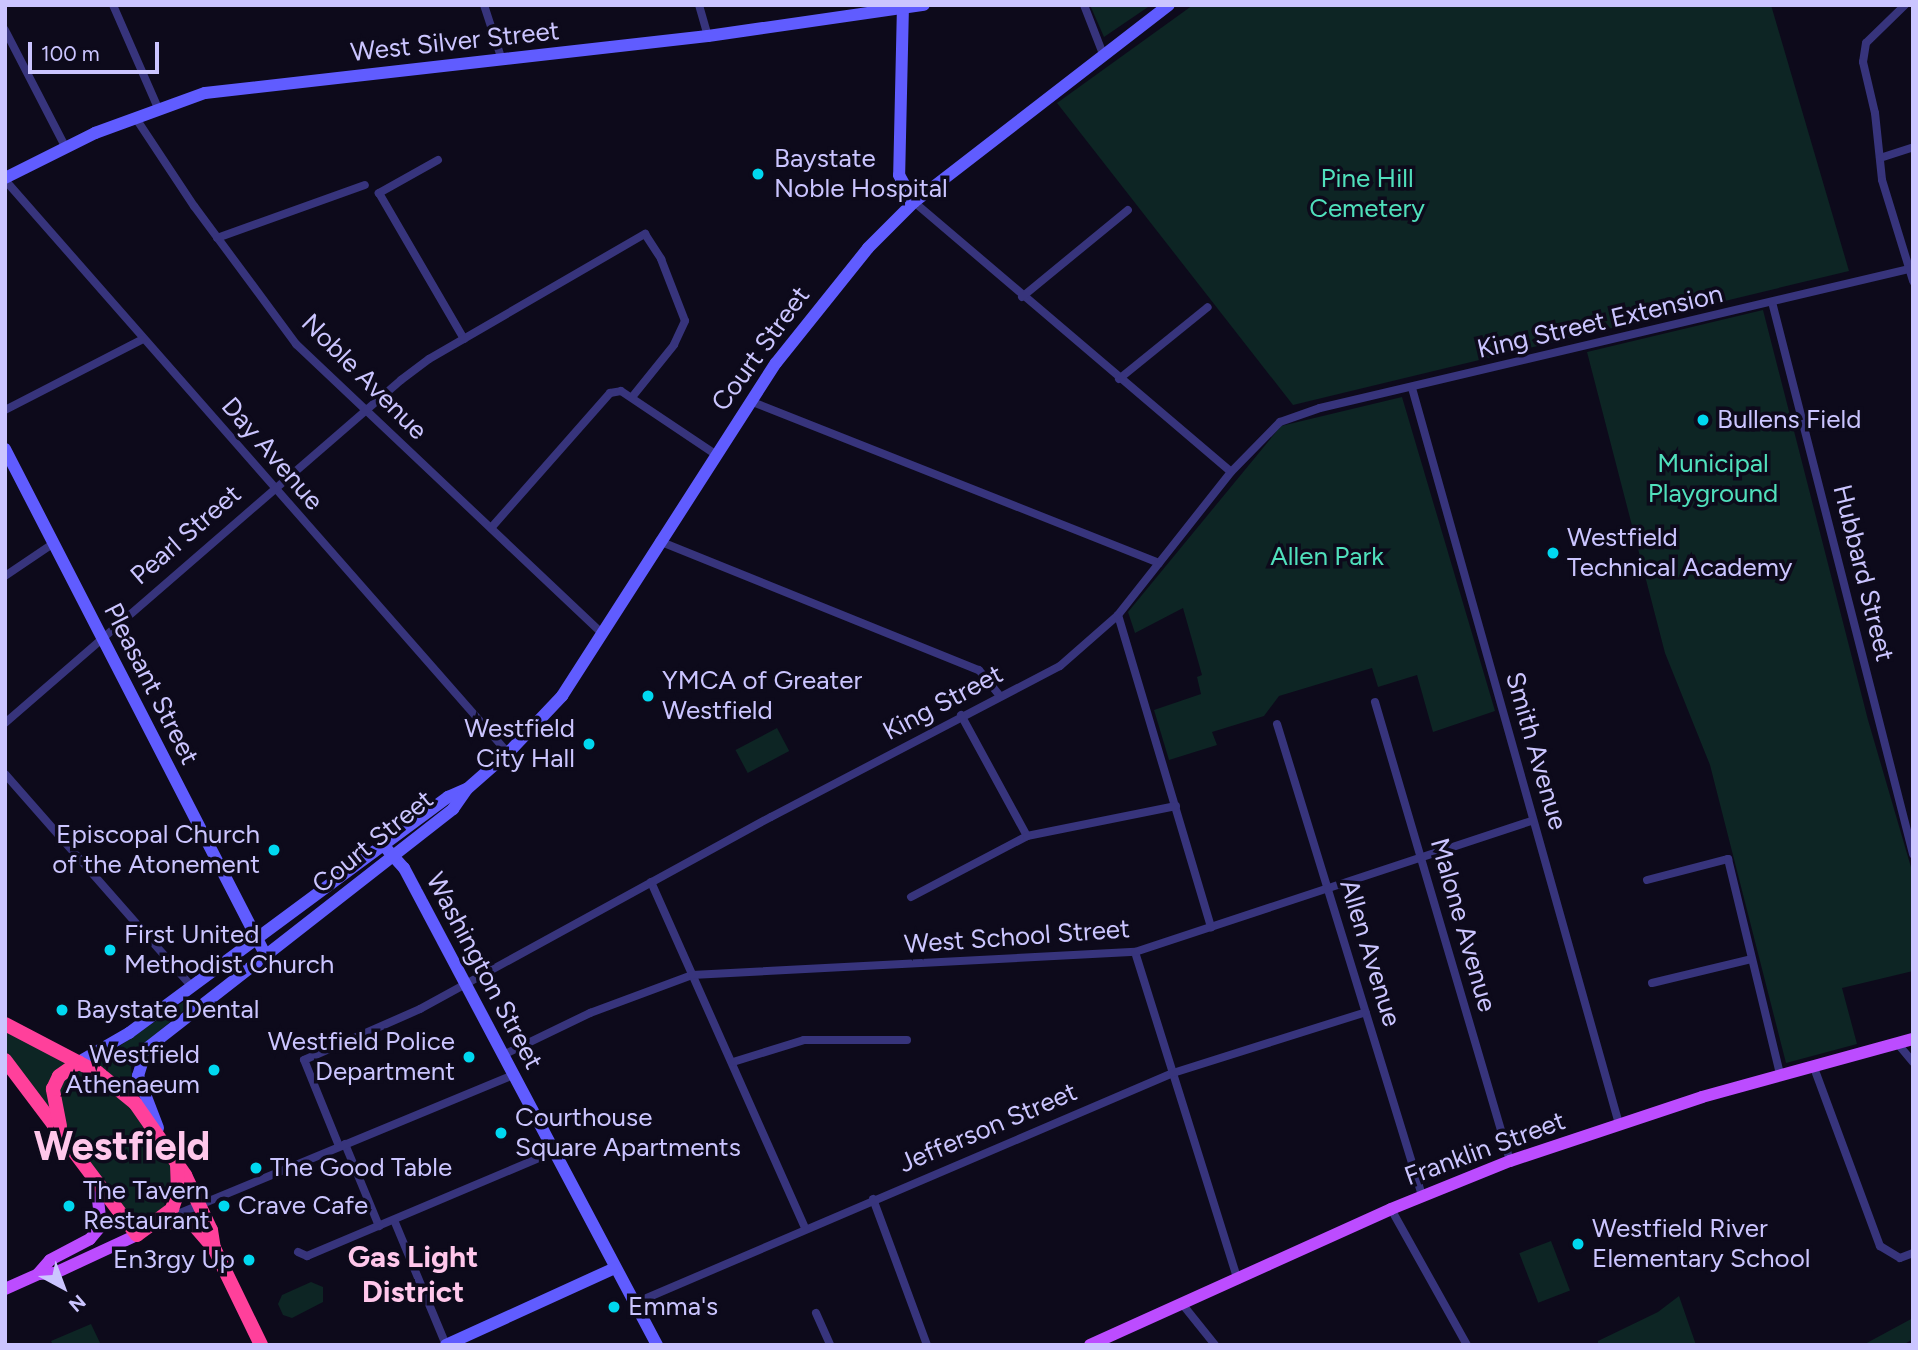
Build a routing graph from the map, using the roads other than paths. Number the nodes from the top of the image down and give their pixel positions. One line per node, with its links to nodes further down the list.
1 (113, 5): 13 (street)
2 (484, 5): 12 (street)
3 (699, 5): 10 (street)
4 (925, 5): 8 (main road, West Silver Street)
5 (1084, 5): 11 (street)
6 (1169, 5): 11 (main road, Court Street)
7 (1905, 5): 17 (street)
8 (903, 7): 10 (main road, West Silver Street); 21 (main road)
9 (5, 30): 15 (street)
10 (708, 36): 12 (main road, West Silver Street)
11 (1103, 54): 21 (main road, Court Street)
12 (502, 60): 13 (main road, West Silver Street)
13 (158, 107): 14 (main road, West Silver Street)
14 (135, 117): 15 (main road, West Silver Street); 23 (street, Noble Avenue)
15 (66, 148): 19 (main road, West Silver Street)
16 (1913, 148): 17 (street)
17 (1880, 158): 24 (street)
18 (438, 160): 30 (street)
19 (5, 179): 29 (street, Day Avenue)
20 (365, 185): 23 (street)
21 (914, 202): 26 (street); 34 (main road, Court Street)
22 (1128, 210): 26 (street)
23 (217, 238): 36 (street, Noble Avenue)
24 (1911, 269): 25 (street); 27 (street, King Street Extension)
25 (1913, 281)
26 (1022, 297): 31 (street)
27 (1772, 302): 32 (street, King Street Extension); 62 (street, Hubbard Street)
28 (1208, 307): 31 (street)
29 (143, 339): 35 (street); 41 (street, Day Avenue)
30 (464, 339): 33 (street, Pearl Street); 36 (street, Pearl Street)
31 (1119, 379): 40 (street)
32 (1412, 388): 37 (street, King Street Extension); 59 (street, Smith Avenue)
33 (632, 397): 39 (street); 42 (street)
34 (750, 401): 39 (main road, Court Street); 45 (street)
35 (5, 410)
36 (366, 410): 41 (street, Pearl Street); 42 (street, Noble Avenue)
37 (1297, 414): 40 (street, King Street)
38 (5, 449): 44 (main road, Pleasant Street)
39 (715, 454): 43 (main road, Court Street)
40 (1231, 472): 45 (street, King Street)
41 (274, 488): 49 (street, Pearl Street); 55 (street, Day Avenue)
42 (491, 528): 48 (street, Noble Avenue)
43 (659, 541): 48 (main road, Court Street); 50 (street)
44 (54, 542): 46 (street); 49 (main road, Pleasant Street)
45 (1159, 563): 47 (street, King Street)
46 (5, 576)
47 (1118, 615): 50 (street, King Street); 58 (street)
48 (603, 634): 55 (main road, Court Street)
49 (101, 635): 53 (street, Pearl Street); 72 (main road, Pleasant Street)
50 (1000, 696): 52 (street, King Street)
51 (1375, 702): 64 (street, Malone Avenue)
52 (961, 715): 60 (street); 66 (street, King Street)
53 (5, 723)
54 (1277, 724): 67 (street, Allen Avenue)
55 (508, 753): 57 (main road, Court Street)
56 (5, 774): 79 (street)
57 (467, 789): 61 (main road, Court Street); 63 (main road, Court Street)
58 (1176, 806): 60 (street); 71 (street)
59 (1533, 820): 64 (street, West School Street); 95 (street, Smith Avenue)
60 (1027, 836): 69 (street)
61 (384, 846): 63 (main road, Washington Street); 68 (main road, Court Street)
62 (1913, 854)
63 (394, 856): 70 (main road, Court Street); 78 (main road, Washington Street)
64 (1421, 859): 67 (street, West School Street); 101 (street, Malone Avenue)
65 (1647, 880): 75 (street)
66 (651, 882): 76 (street); 78 (street, King Street)
67 (1328, 888): 71 (street, West School Street); 81 (street, Allen Avenue)
68 (319, 893): 70 (main road); 72 (main road, Court Street)
69 (911, 897)
70 (329, 906): 74 (main road, Court Street)
71 (1211, 926): 73 (street, West School Street)
72 (256, 940): 74 (main road, Pleasant Street); 79 (main road, Court Street)
73 (1135, 952): 76 (street, West School Street); 92 (street)
74 (265, 954): 80 (main road, Court Street)
75 (1751, 959): 77 (street); 93 (street)
76 (692, 975): 86 (street, West School Street); 89 (street)
77 (1652, 983)
78 (465, 984): 86 (main road, Washington Street); 98 (street, King Street)
79 (192, 987): 80 (main road); 88 (main road, Court Street)
80 (203, 1003): 97 (main road, Court Street)
81 (1366, 1012): 92 (street, Jefferson Street); 103 (street, Allen Avenue)
82 (5, 1024): 88 (highway)
83 (1913, 1039): 85 (main road, Franklin Street)
84 (907, 1040): 89 (street)
85 (1897, 1043): 90 (street); 91 (main road, Franklin Street)
86 (503, 1055): 94 (main road, Washington Street)
87 (5, 1060): 96 (highway)
88 (79, 1062): 96 (highway); 97 (highway)
89 (733, 1062): 110 (street)
90 (1913, 1062)
91 (1813, 1065): 93 (main road, Franklin Street); 114 (street)
92 (1173, 1073): 104 (street, Jefferson Street); 117 (street)
93 (1780, 1074): 95 (main road, Franklin Street)
94 (514, 1075): 98 (street); 99 (main road, Washington Street)
95 (1619, 1124): 101 (main road, Franklin Street)
96 (61, 1131): 102 (highway)
97 (162, 1138): 100 (highway)
98 (342, 1145): 105 (street); 109 (street)
99 (553, 1152): 107 (street); 115 (main road, Washington Street)
100 (177, 1161): 105 (highway); 108 (highway)
101 (1510, 1161): 103 (main road, Franklin Street)
102 (96, 1182): 111 (highway); 116 (main road)
103 (1422, 1195): 106 (main road, Franklin Street)
104 (873, 1199): 110 (street, Jefferson Street); 127 (street)
105 (199, 1202): 108 (street); 112 (highway)
106 (1391, 1209): 117 (main road, Franklin Street); 130 (street)
107 (394, 1220): 109 (street); 124 (street)
108 (159, 1222): 111 (highway); 112 (highway)
109 (379, 1226): 113 (street)
110 (805, 1228): 119 (street, Jefferson Street)
111 (137, 1235): 116 (main road)
112 (214, 1248): 123 (highway)
113 (298, 1252)
114 (1913, 1253)
115 (615, 1268): 119 (main road, Washington Street); 122 (main road)
116 (38, 1274): 118 (main road)
117 (1238, 1280): 120 (main road, Franklin Street)
118 (5, 1289)
119 (635, 1303): 125 (main road, Washington Street)
120 (1183, 1305): 128 (main road, Franklin Street); 129 (street)
121 (816, 1312): 126 (street)
122 (465, 1341): 124 (main road)
123 (261, 1345)
124 (446, 1345)
125 (657, 1345)
126 (830, 1345)
127 (927, 1345)
128 (1090, 1345)
129 (1215, 1345)
130 (1467, 1345)

